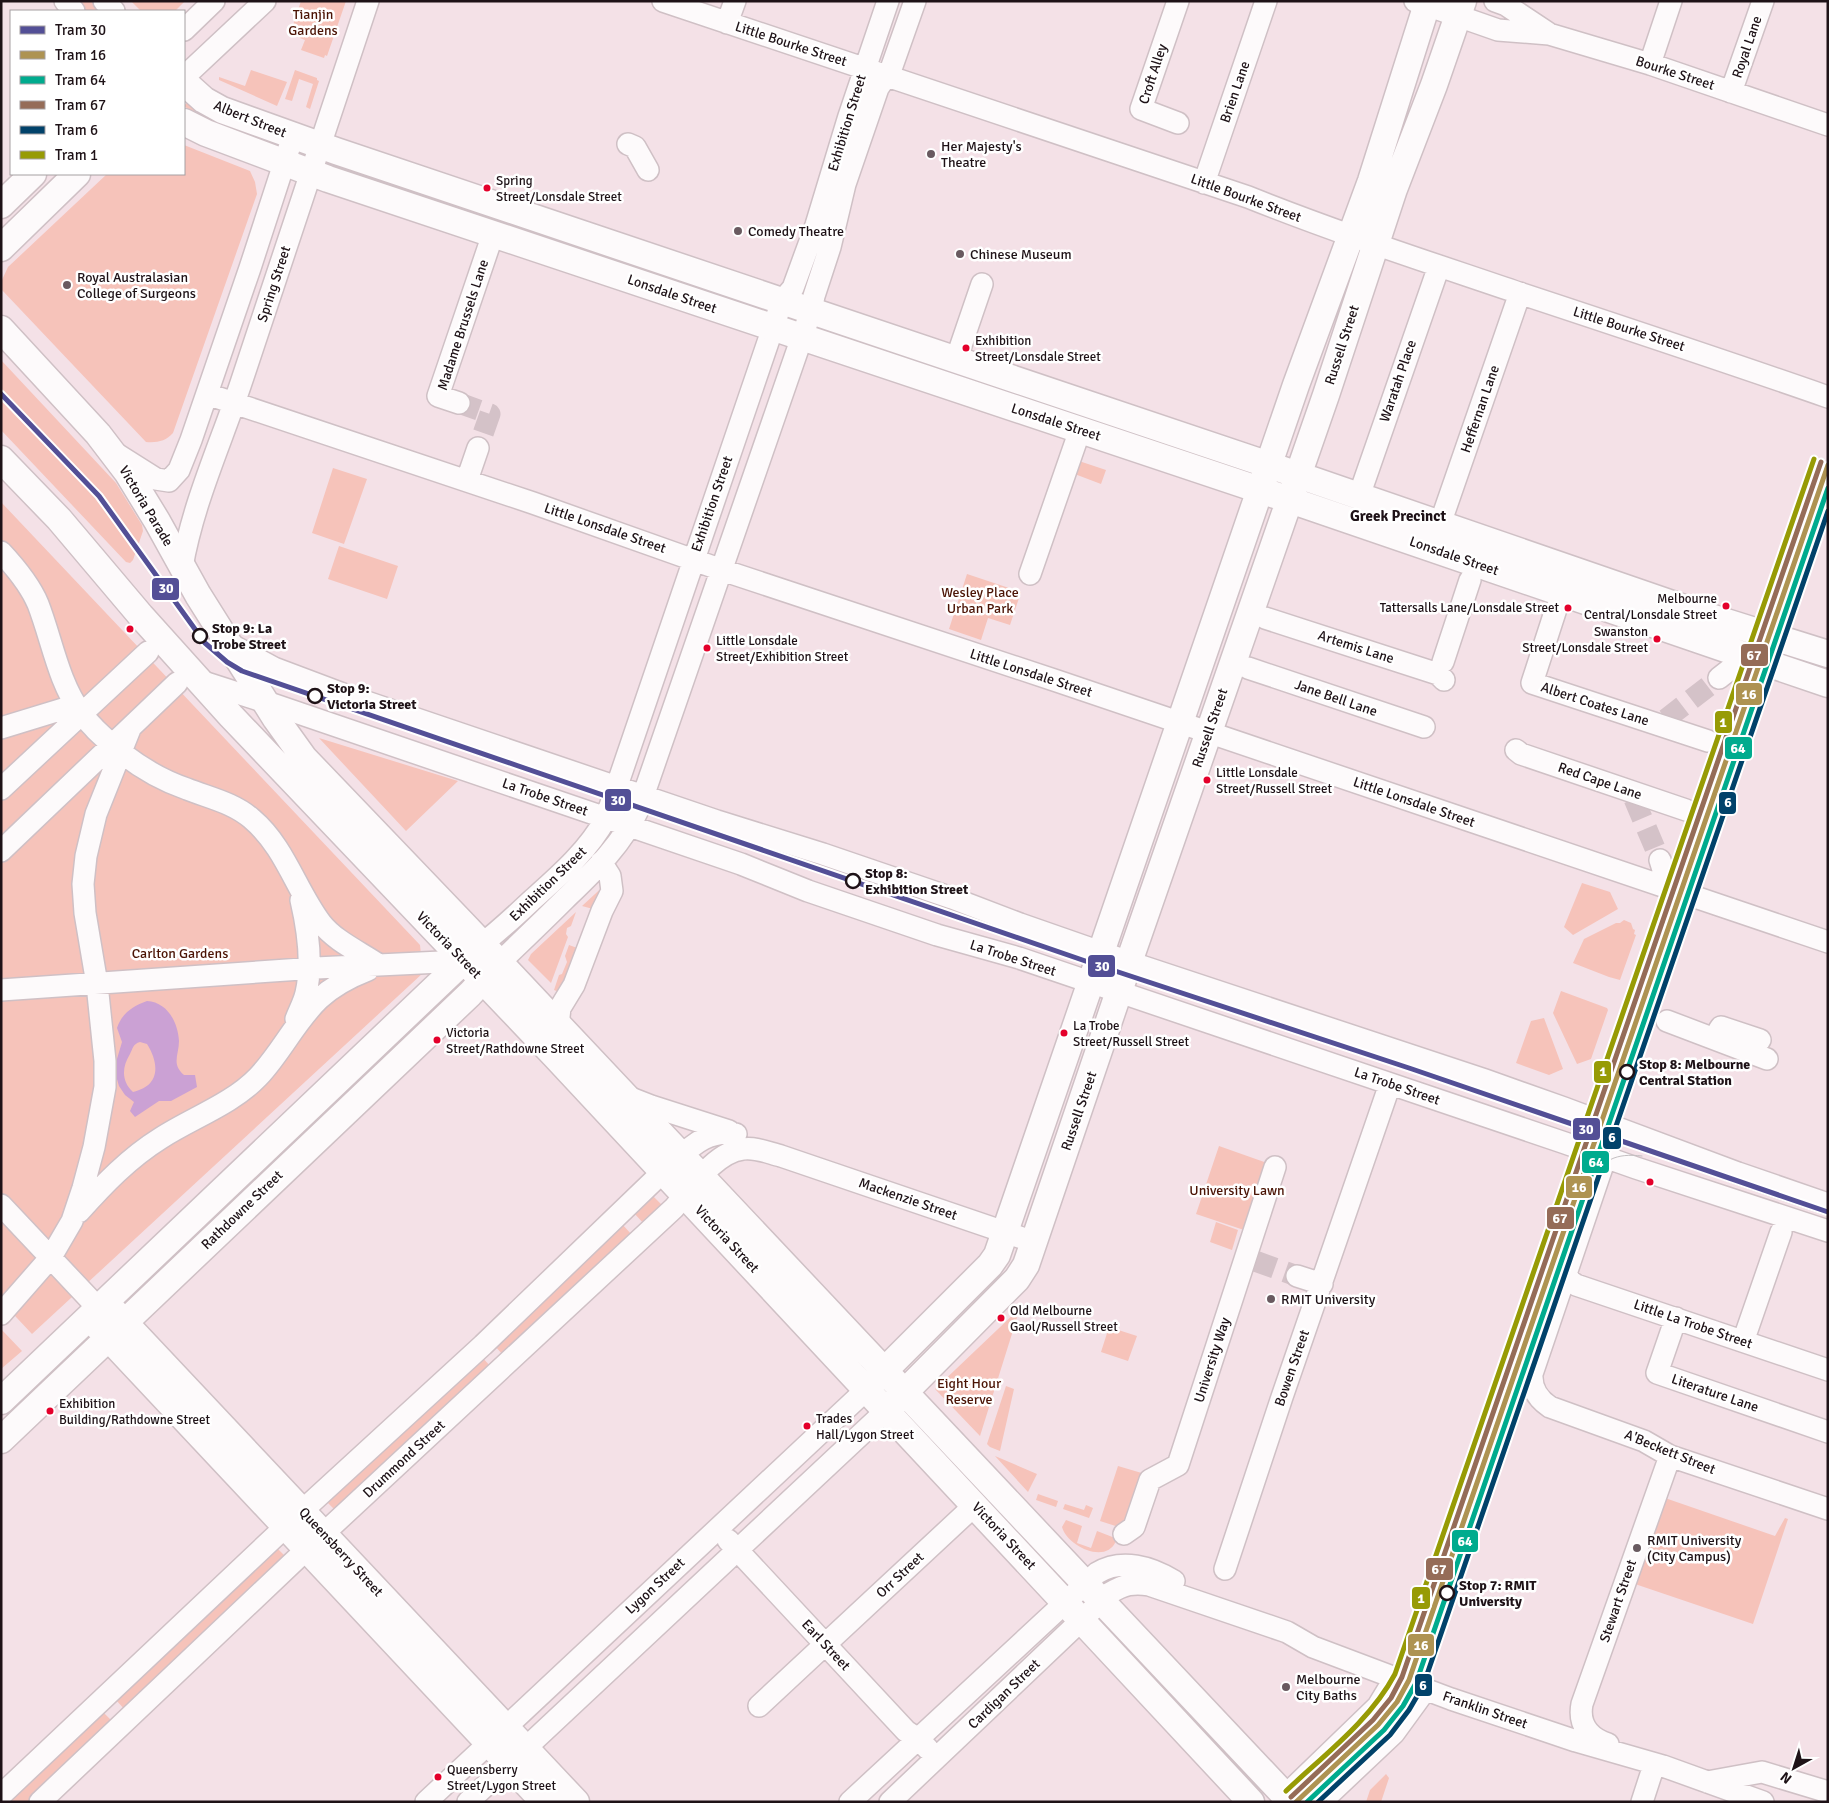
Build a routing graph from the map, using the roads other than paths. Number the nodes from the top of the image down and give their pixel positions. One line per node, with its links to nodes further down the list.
1 (104, 1): 16 (street)
2 (214, 1): 18 (street)
3 (265, 1): 23 (street)
4 (368, 1): 31 (street, Spring Street)
5 (664, 1): 17 (street, Little Bourke Street)
6 (735, 1): 17 (street)
7 (888, 1): 21 (street, Exhibition Street)
8 (915, 1): 22 (street, Exhibition Street)
9 (1178, 1): 27 (street, Croft Alley)
10 (1266, 1): 37 (street, Brien Lane)
11 (1495, 1): 19 (street, Bourke Street)
12 (1671, 1): 20 (street)
13 (1763, 1): 25 (street, Royal Lane)
14 (1423, 3): 15 (street, Bourke Street); 38 (main road, Russell Street)
15 (1460, 9): 19 (street, Bourke Street); 38 (main road, Russell Street)
16 (113, 10)
17 (727, 22): 21 (street, Little Bourke Street)
18 (185, 29)
19 (1549, 34): 20 (street, Bourke Street)
20 (1650, 64): 25 (street, Bourke Street)
21 (864, 68): 22 (street, Little Bourke Street); 49 (street, Exhibition Street)
22 (887, 75): 37 (street, Little Bourke Street); 51 (street, Exhibition Street)
23 (185, 76)
24 (185, 83): 29 (main road, Albert Street)
25 (1731, 92): 28 (street, Bourke Street)
26 (185, 122): 32 (main road, Albert Street)
27 (1178, 123)
28 (1828, 125)
29 (293, 136): 31 (main road, Lonsdale Street); 32 (street, Spring Street)
30 (628, 144): 33 (street)
31 (320, 146): 34 (street, Spring Street); 40 (main road, Lonsdale Street)
32 (284, 163): 34 (main road, Lonsdale Street); 60 (street, Spring Street)
33 (648, 170)
34 (311, 173): 41 (main road, Lonsdale Street); 63 (street, Spring Street)
35 (32, 175): 39 (main road)
36 (76, 175): 43 (main road)
37 (1204, 183): 42 (street, Little Bourke Street)
38 (1383, 185): 42 (main road, Russell Street)
39 (1, 205)
40 (520, 214): 41 (main road); 44 (main road, Lonsdale Street)
41 (502, 237): 46 (main road, Lonsdale Street); 62 (street, Madame Brussels Lane)
42 (1363, 241): 45 (street, Little Bourke Street); 50 (main road, Russell Street); 52 (main road, Russell Street)
43 (1, 248)
44 (641, 254): 46 (main road); 49 (main road, Lonsdale Street)
45 (1439, 266): 48 (street, Little Bourke Street); 80 (street, Waratah Place)
46 (632, 280): 53 (main road, Lonsdale Street)
47 (982, 284): 56 (street)
48 (1520, 293): 61 (street, Little Bourke Street); 82 (street, Heffernan Lane)
49 (782, 301): 51 (main road, Lonsdale Street); 53 (street, Exhibition Street)
50 (1324, 310): 52 (main road); 73 (main road, Russell Street)
51 (811, 311): 55 (street, Exhibition Street); 56 (main road, Lonsdale Street)
52 (1350, 319): 76 (main road, Russell Street)
53 (773, 327): 55 (main road, Lonsdale Street); 57 (street, Exhibition Street)
54 (1, 329): 69 (main road, Victoria Parade)
55 (801, 338): 58 (street, Exhibition Street); 64 (main road, Lonsdale Street)
56 (956, 360): 59 (main road, Lonsdale Street)
57 (760, 367): 58 (street); 71 (street, Exhibition Street)
58 (788, 378): 74 (street, Exhibition Street)
59 (1031, 385): 64 (main road); 65 (main road, Lonsdale Street)
60 (207, 394): 63 (street, Little Lonsdale Street); 69 (street, Spring Street)
61 (1828, 397)
62 (459, 403)
63 (234, 404): 77 (street, Little Lonsdale Street); 86 (street, Spring Street)
64 (1022, 410): 66 (main road, Lonsdale Street)
65 (1134, 420): 67 (main road); 70 (main road, Lonsdale Street)
66 (1080, 430): 67 (main road, Lonsdale Street); 89 (street)
67 (1126, 445): 78 (main road, Lonsdale Street)
68 (478, 448): 77 (street)
69 (112, 451): 86 (main road, Victoria Parade)
70 (1240, 456): 73 (main road, Lonsdale Street); 78 (main road)
71 (728, 457): 74 (street); 85 (street, Exhibition Street)
72 (1, 459): 107 (main road)
73 (1269, 465): 76 (main road, Lonsdale Street); 79 (main road, Russell Street)
74 (757, 468): 87 (street, Exhibition Street)
75 (1828, 475): 100 (street)
76 (1298, 476): 80 (main road, Lonsdale Street); 81 (main road, Russell Street)
77 (467, 480): 85 (street, Little Lonsdale Street)
78 (1231, 480): 79 (main road, Lonsdale Street)
79 (1260, 490): 81 (main road, Lonsdale Street); 88 (main road, Russell Street)
80 (1359, 496): 82 (main road, Lonsdale Street)
81 (1290, 500): 91 (main road, Lonsdale Street); 93 (main road, Russell Street)
82 (1440, 524): 84 (main road, Lonsdale Street)
83 (1, 552): 110 (street)
84 (1530, 555): 90 (main road, Lonsdale Street); 91 (main road)
85 (693, 560): 87 (street, Little Lonsdale Street); 94 (street, Exhibition Street)
86 (182, 567): 102 (main road, Victoria Parade)
87 (722, 570): 95 (street, Exhibition Street); 111 (street, Little Lonsdale Street)
88 (1232, 572): 93 (main road); 111 (main road, Russell Street)
89 (1030, 574)
90 (1592, 575): 96 (main road); 98 (main road, Lonsdale Street)
91 (1522, 579): 96 (main road, Lonsdale Street)
92 (1470, 580): 99 (street, Artemis Lane)
93 (1261, 582): 114 (main road, Russell Street)
94 (684, 587): 95 (street); 118 (street, Exhibition Street)
95 (713, 597): 120 (street, Exhibition Street)
96 (1584, 600): 101 (main road, Lonsdale Street)
97 (1556, 609): 115 (street, Albert Coates Lane)
98 (1707, 616): 100 (main road, Lonsdale Street); 101 (main road)
99 (1265, 618)
100 (1772, 637): 104 (main road, Lonsdale Street); 105 (street)
101 (1699, 640): 105 (main road, Lonsdale Street)
102 (228, 643): 109 (main road, Victoria Parade); 118 (street)
103 (148, 652): 110 (street)
104 (1828, 654)
105 (1763, 662): 108 (main road, Lonsdale Street); 127 (street)
106 (1248, 668): 112 (street, Jane Bell Lane)
107 (188, 682): 109 (street, La Trobe Street); 116 (street); 130 (main road, Victoria Street)
108 (1828, 684)
109 (266, 702): 122 (street, La Trobe Street); 130 (main road, Victoria Street)
110 (79, 710): 113 (street); 116 (street); 119 (street)
111 (1180, 723): 114 (street, Little Lonsdale Street); 129 (main road, Russell Street)
112 (1424, 727)
113 (1, 728)
114 (1209, 733): 127 (street, Little Lonsdale Street); 131 (main road, Russell Street)
115 (1708, 741)
116 (116, 749): 124 (street); 126 (street); 135 (street)
117 (1516, 750): 121 (street, Red Cape Lane)
118 (618, 788): 120 (street); 122 (street, Exhibition Street)
119 (1, 789)
120 (644, 796): 123 (street, Exhibition Street); 129 (street)
121 (1686, 810)
122 (606, 818): 123 (street, La Trobe Street); 130 (street, Exhibition Street)
123 (631, 826): 125 (street, Exhibition Street); 134 (street, La Trobe Street)
124 (1, 851)
125 (601, 862): 130 (street, Exhibition Street); 139 (street, Exhibition Street)
126 (296, 880): 132 (street); 133 (street)
127 (1682, 899): 128 (street, Little Lonsdale Street)
128 (1828, 942)
129 (1102, 952): 131 (street); 134 (main road, Russell Street)
130 (474, 962): 132 (street); 139 (main road, Victoria Street); 142 (main road, Rathdowne Street); 143 (main road, Rathdowne Street); 154 (main road, Victoria Street)
131 (1129, 962): 137 (main road, Russell Street); 148 (street)
132 (379, 965): 133 (street); 140 (street)
133 (309, 969): 135 (street); 140 (street)
134 (1091, 983): 137 (street, La Trobe Street); 146 (main road, Russell Street)
135 (97, 984): 136 (street); 159 (street)
136 (1, 990)
137 (1118, 993): 144 (street, La Trobe Street); 147 (main road, Russell Street)
138 (1667, 1020): 141 (street)
139 (558, 1025): 145 (main road, Victoria Street)
140 (290, 1036): 159 (street)
141 (1763, 1050)
142 (370, 1051): 143 (main road); 168 (main road, Rathdowne Street)
143 (389, 1070): 171 (main road, Rathdowne Street)
144 (1390, 1084): 152 (street, La Trobe Street); 167 (street, Bowen Street)
145 (623, 1095): 150 (street, Mackenzie Street); 154 (main road, Victoria Street)
146 (1050, 1102): 147 (main road); 161 (main road, Russell Street)
147 (1079, 1111): 163 (main road, Russell Street)
148 (1593, 1119): 149 (street); 152 (street)
149 (1616, 1128): 153 (street); 157 (street)
150 (736, 1134): 151 (street, Mackenzie Street); 154 (street, Mackenzie Street)
151 (781, 1156): 156 (street, Mackenzie Street); 161 (street, Mackenzie Street)
152 (1580, 1156): 153 (street, La Trobe Street)
153 (1606, 1158): 160 (street, La Trobe Street); 165 (street)
154 (672, 1164): 156 (main road, Victoria Street); 182 (street)
155 (1275, 1167): 184 (street, University Way)
156 (693, 1186): 174 (main road, Victoria Street); 185 (street, Drummond Street)
157 (1828, 1204)
158 (1, 1205): 164 (street)
159 (72, 1221): 164 (street)
160 (1828, 1231)
161 (1004, 1232): 163 (street, Mackenzie Street); 174 (main road, Russell Street)
162 (1781, 1232): 172 (street)
163 (1034, 1242): 176 (main road, Russell Street)
164 (51, 1257): 168 (street); 169 (street)
165 (1566, 1270): 170 (street, Little La Trobe Street); 179 (street, A'Beckett Street)
166 (1297, 1276): 167 (street)
167 (1322, 1284): 187 (street, Bowen Street)
168 (98, 1310): 171 (main road, Queensberry Street); 175 (main road, Rathdowne Street)
169 (1, 1314)
170 (1676, 1318): 172 (street, Little La Trobe Street); 177 (street, Literature Lane)
171 (117, 1331): 178 (main road, Rathdowne Street); 182 (main road, Queensberry Street)
172 (1746, 1338): 173 (street, Little La Trobe Street)
173 (1828, 1370)
174 (875, 1380): 176 (main road, Victoria Street); 183 (street, Lygon Street)
175 (1, 1401)
176 (896, 1402): 180 (main road, Victoria Street); 186 (street); 188 (main road, Victoria Street)
177 (1828, 1432)
178 (1, 1440)
179 (1670, 1456): 181 (street, A'Beckett Street); 195 (street, Stewart Street)
180 (975, 1505): 189 (main road, Victoria Street); 190 (street, Orr Street)
181 (1828, 1509)
182 (294, 1519): 185 (main road, Queensberry Street); 193 (street)
183 (718, 1529): 186 (street, Earl Street); 197 (street, Lygon Street)
184 (1124, 1534)
185 (315, 1542): 196 (street, Drummond Street); 197 (main road, Queensberry Street)
186 (737, 1550): 190 (street, Earl Street); 200 (street)
187 (1225, 1568)
188 (1093, 1593): 189 (street, Cardigan Street); 191 (street, Franklin Street); 209 (main road, Victoria Street)
189 (1074, 1610): 198 (street, Cardigan Street); 202 (street, Cardigan Street); 217 (main road, Victoria Street)
190 (825, 1644): 194 (street, Orr Street); 198 (street, Earl Street)
191 (1395, 1678): 192 (street, Franklin Street); 209 (street)
192 (1426, 1689): 199 (street, Franklin Street); 218 (street)
193 (102, 1700): 196 (street); 208 (street)
194 (758, 1706)
195 (1582, 1720): 199 (street, Stewart Street); 201 (street)
196 (123, 1724): 210 (street, Drummond Street)
197 (497, 1735): 200 (main road, Queensberry Street); 211 (street, Lygon Street)
198 (918, 1739): 202 (street, Earl Street); 204 (street, Cardigan Street)
199 (1587, 1744): 201 (street, Franklin Street)
200 (517, 1756): 212 (street); 213 (main road, Queensberry Street); 214 (main road, Queensberry Street)
201 (1627, 1756): 203 (street, Franklin Street)
202 (936, 1758): 206 (street, Cardigan Street)
203 (1654, 1765): 205 (street, Franklin Street); 219 (street)
204 (889, 1766): 206 (street); 215 (street, Cardigan Street)
205 (1706, 1782): 207 (street, Franklin Street); 220 (street, Franklin Street)
206 (907, 1786): 216 (street, Cardigan Street)
207 (1828, 1792)
208 (1, 1795)
209 (1285, 1800)
210 (40, 1802)
211 (426, 1802)
212 (468, 1802)
213 (544, 1802)
214 (576, 1802)
215 (850, 1802)
216 (890, 1802)
217 (1251, 1802)
218 (1321, 1802)
219 (1642, 1802)
220 (1764, 1802)

